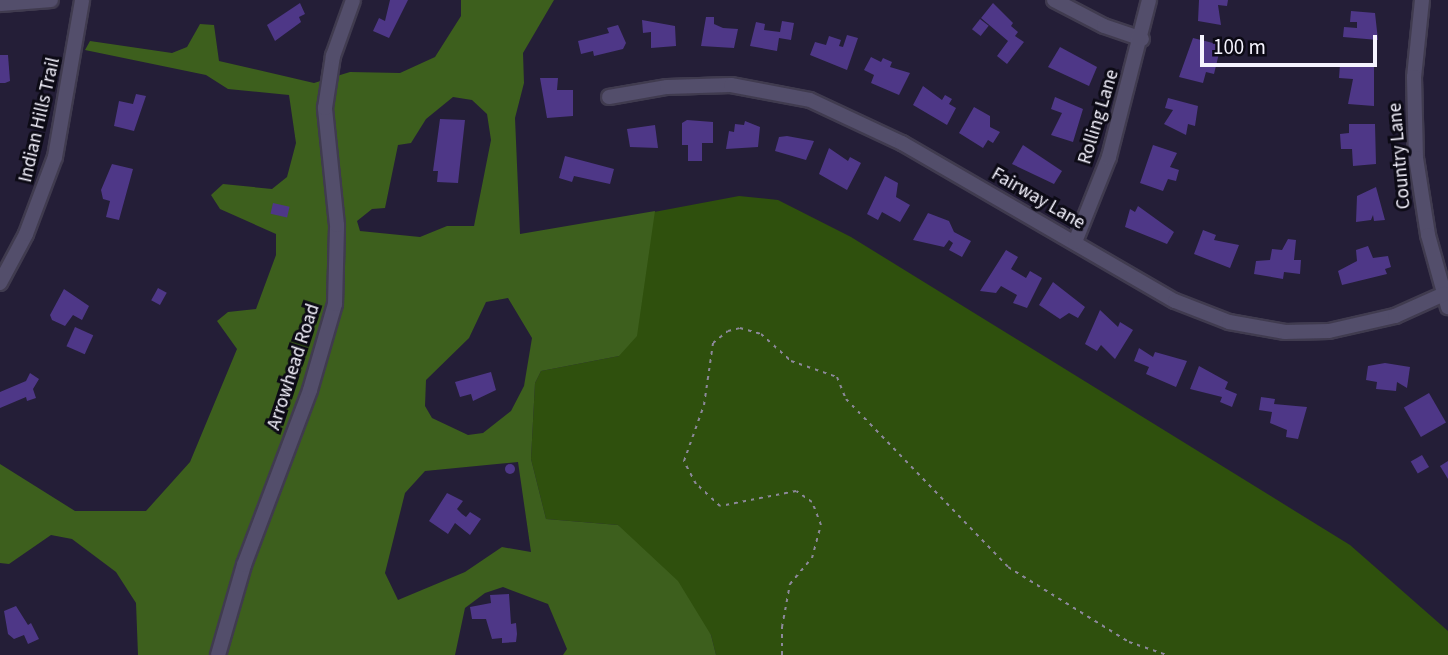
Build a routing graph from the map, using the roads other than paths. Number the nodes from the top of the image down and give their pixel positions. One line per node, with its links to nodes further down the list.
1 (51, 0): 7 (street)
2 (82, 0): 11 (street, Indian Hills Trail)
3 (354, 0): 13 (street, Arrowhead Road)
4 (1054, 0): 8 (street)
5 (1149, 0): 8 (street, Rolling Lane)
6 (1422, 0): 12 (street, Country Lane)
7 (0, 4)
8 (1142, 39): 10 (street, Rolling Lane)
9 (609, 97): 10 (street, Fairway Lane)
10 (1075, 242): 12 (street, Fairway Lane)
11 (0, 282)
12 (1446, 301)
13 (218, 655)

